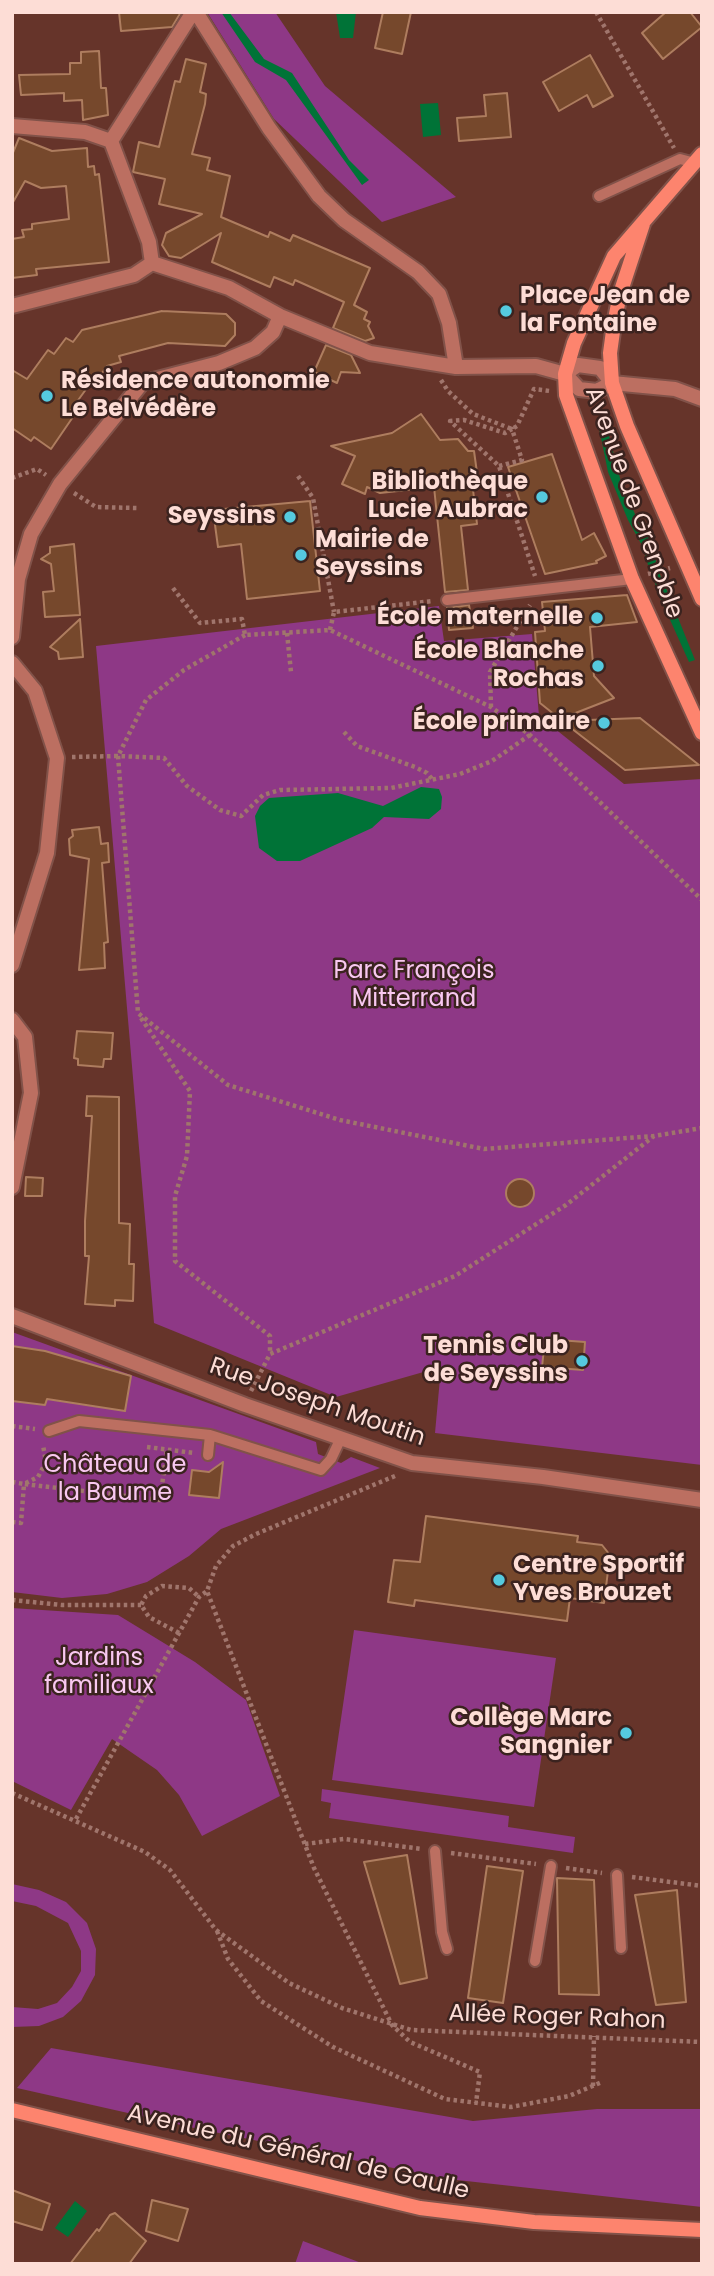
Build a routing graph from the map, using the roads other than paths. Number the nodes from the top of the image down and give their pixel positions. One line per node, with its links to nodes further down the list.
1 (194, 12): 3 (street); 10 (street)
2 (12, 126): 3 (street)
3 (111, 141): 7 (street)
4 (692, 158): 5 (lane); 6 (street, Avenue de Grenoble)
5 (599, 197)
6 (645, 217): 11 (street, Avenue de Grenoble); 12 (street, Avenue de Grenoble)
7 (152, 263): 8 (street); 9 (street)
8 (12, 306)
9 (280, 316): 10 (street); 17 (street)
10 (449, 366): 11 (street)
11 (565, 374): 12 (street); 12 (street); 14 (street, Avenue de Grenoble)
12 (612, 383): 13 (street); 15 (street, Avenue de Grenoble)
13 (702, 399)
14 (632, 579): 16 (lane); 19 (street, Avenue de Grenoble)
15 (702, 599)
16 (447, 600)
17 (12, 637)
18 (12, 663): 20 (street)
19 (702, 733)
20 (12, 965)
21 (12, 1020): 22 (street)
22 (12, 1187)
23 (12, 1316): 26 (street, Rue Joseph Moutin)
24 (49, 1431): 25 (lane)
25 (211, 1435): 26 (lane); 27 (lane)
26 (340, 1440): 28 (street, Rue Joseph Moutin)
27 (208, 1455)
28 (702, 1500)
29 (435, 1851): 33 (lane)
30 (551, 1866): 34 (lane)
31 (617, 1875): 32 (lane)
32 (621, 1948)
33 (447, 1949)
34 (535, 1961)
35 (12, 2110): 36 (street, Avenue du Général de Gaulle)
36 (702, 2231)

